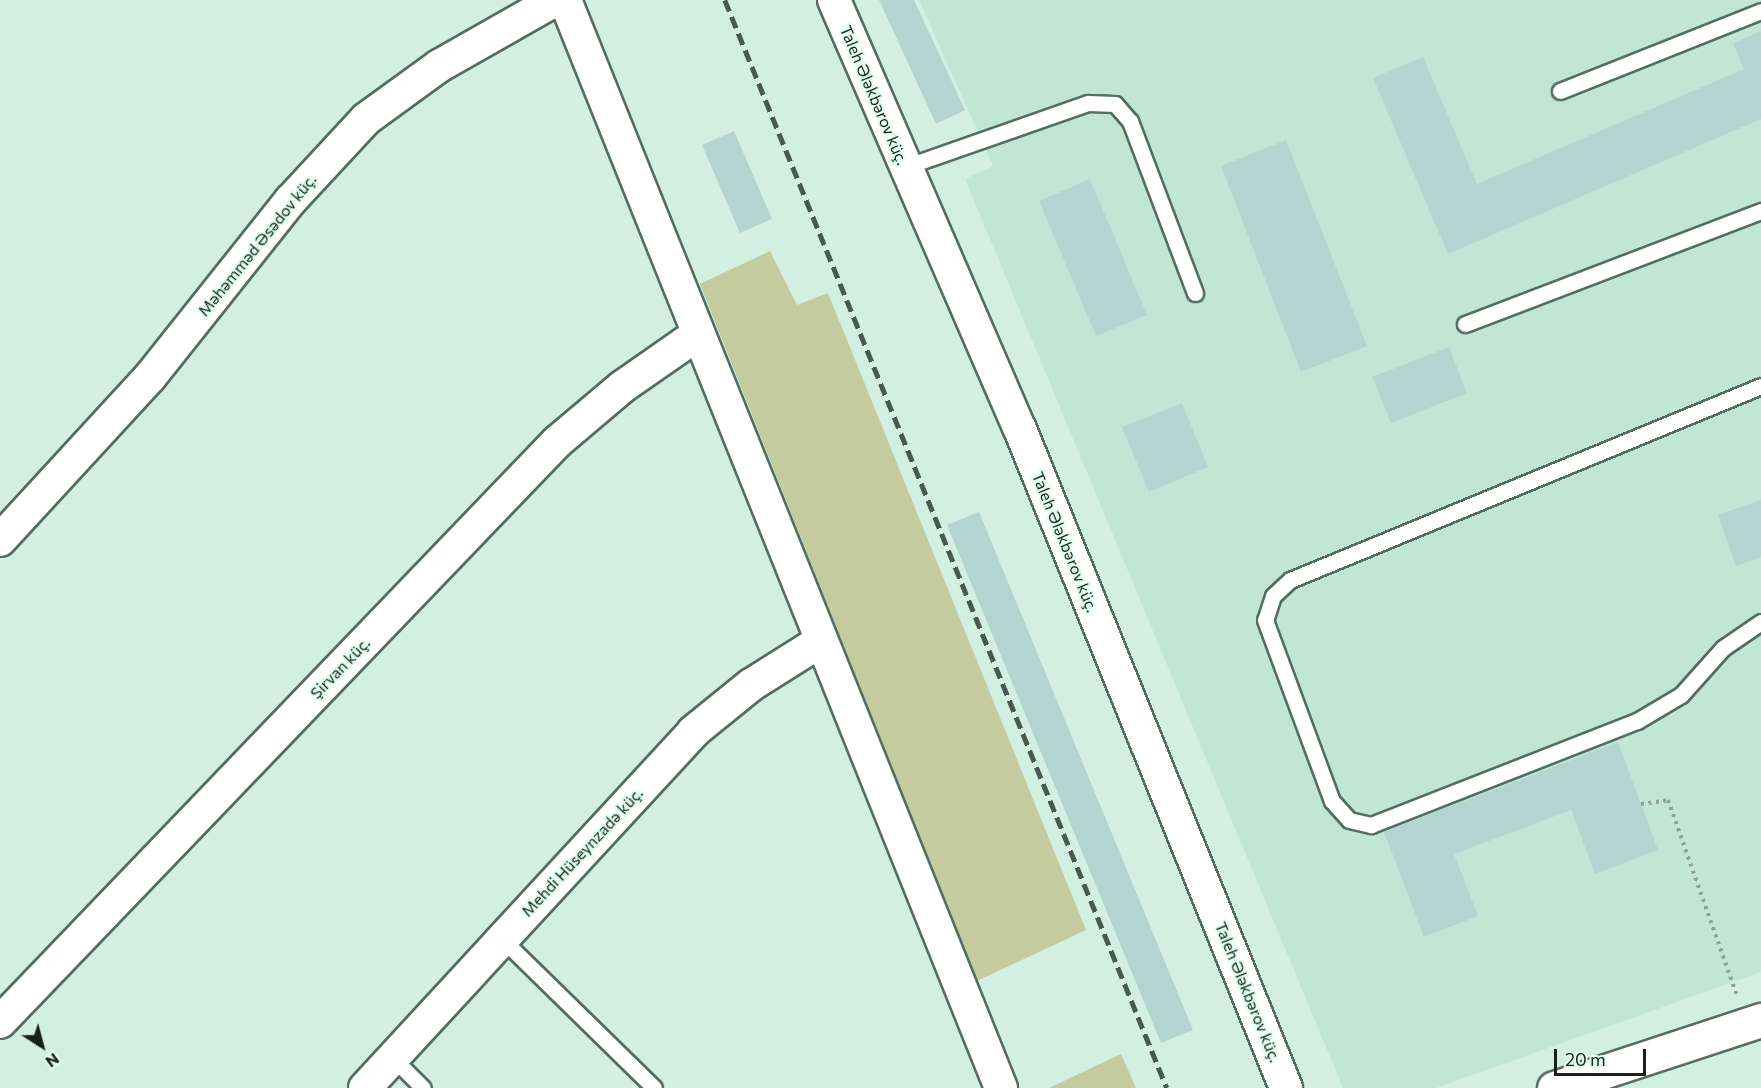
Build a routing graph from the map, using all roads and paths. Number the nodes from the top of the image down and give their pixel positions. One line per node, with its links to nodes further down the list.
1 (555, 0): 12 (street, Məhəmməd Əsədov küç.)
2 (565, 0): 10 (street)
3 (834, 0): 6 (street, Taleh Ələkbərov küç.)
4 (1761, 11): 5 (lane)
5 (1560, 92)
6 (905, 167): 8 (lane); 24 (street, Taleh Ələkbərov küç.)
7 (1761, 211): 9 (lane)
8 (1195, 293)
9 (1465, 324)
10 (698, 334): 14 (street); 17 (street, Şirvan küç.)
11 (1761, 386): 13 (lane)
12 (0, 540)
13 (1761, 622)
14 (821, 641): 16 (street, Mehdi Hüseynzadə küç.); 23 (street)
15 (1641, 804): 18 (path)
16 (501, 938): 19 (street, Mehdi Hüseynzadə küç.); 22 (lane)
17 (0, 1022)
18 (1754, 1022): 25 (main road)
19 (393, 1058): 20 (street, Mehdi Hüseynzadə küç.); 21 (lane)
20 (366, 1088)
21 (423, 1088)
22 (654, 1088)
23 (1001, 1088)
24 (1286, 1088)
25 (1554, 1088)

